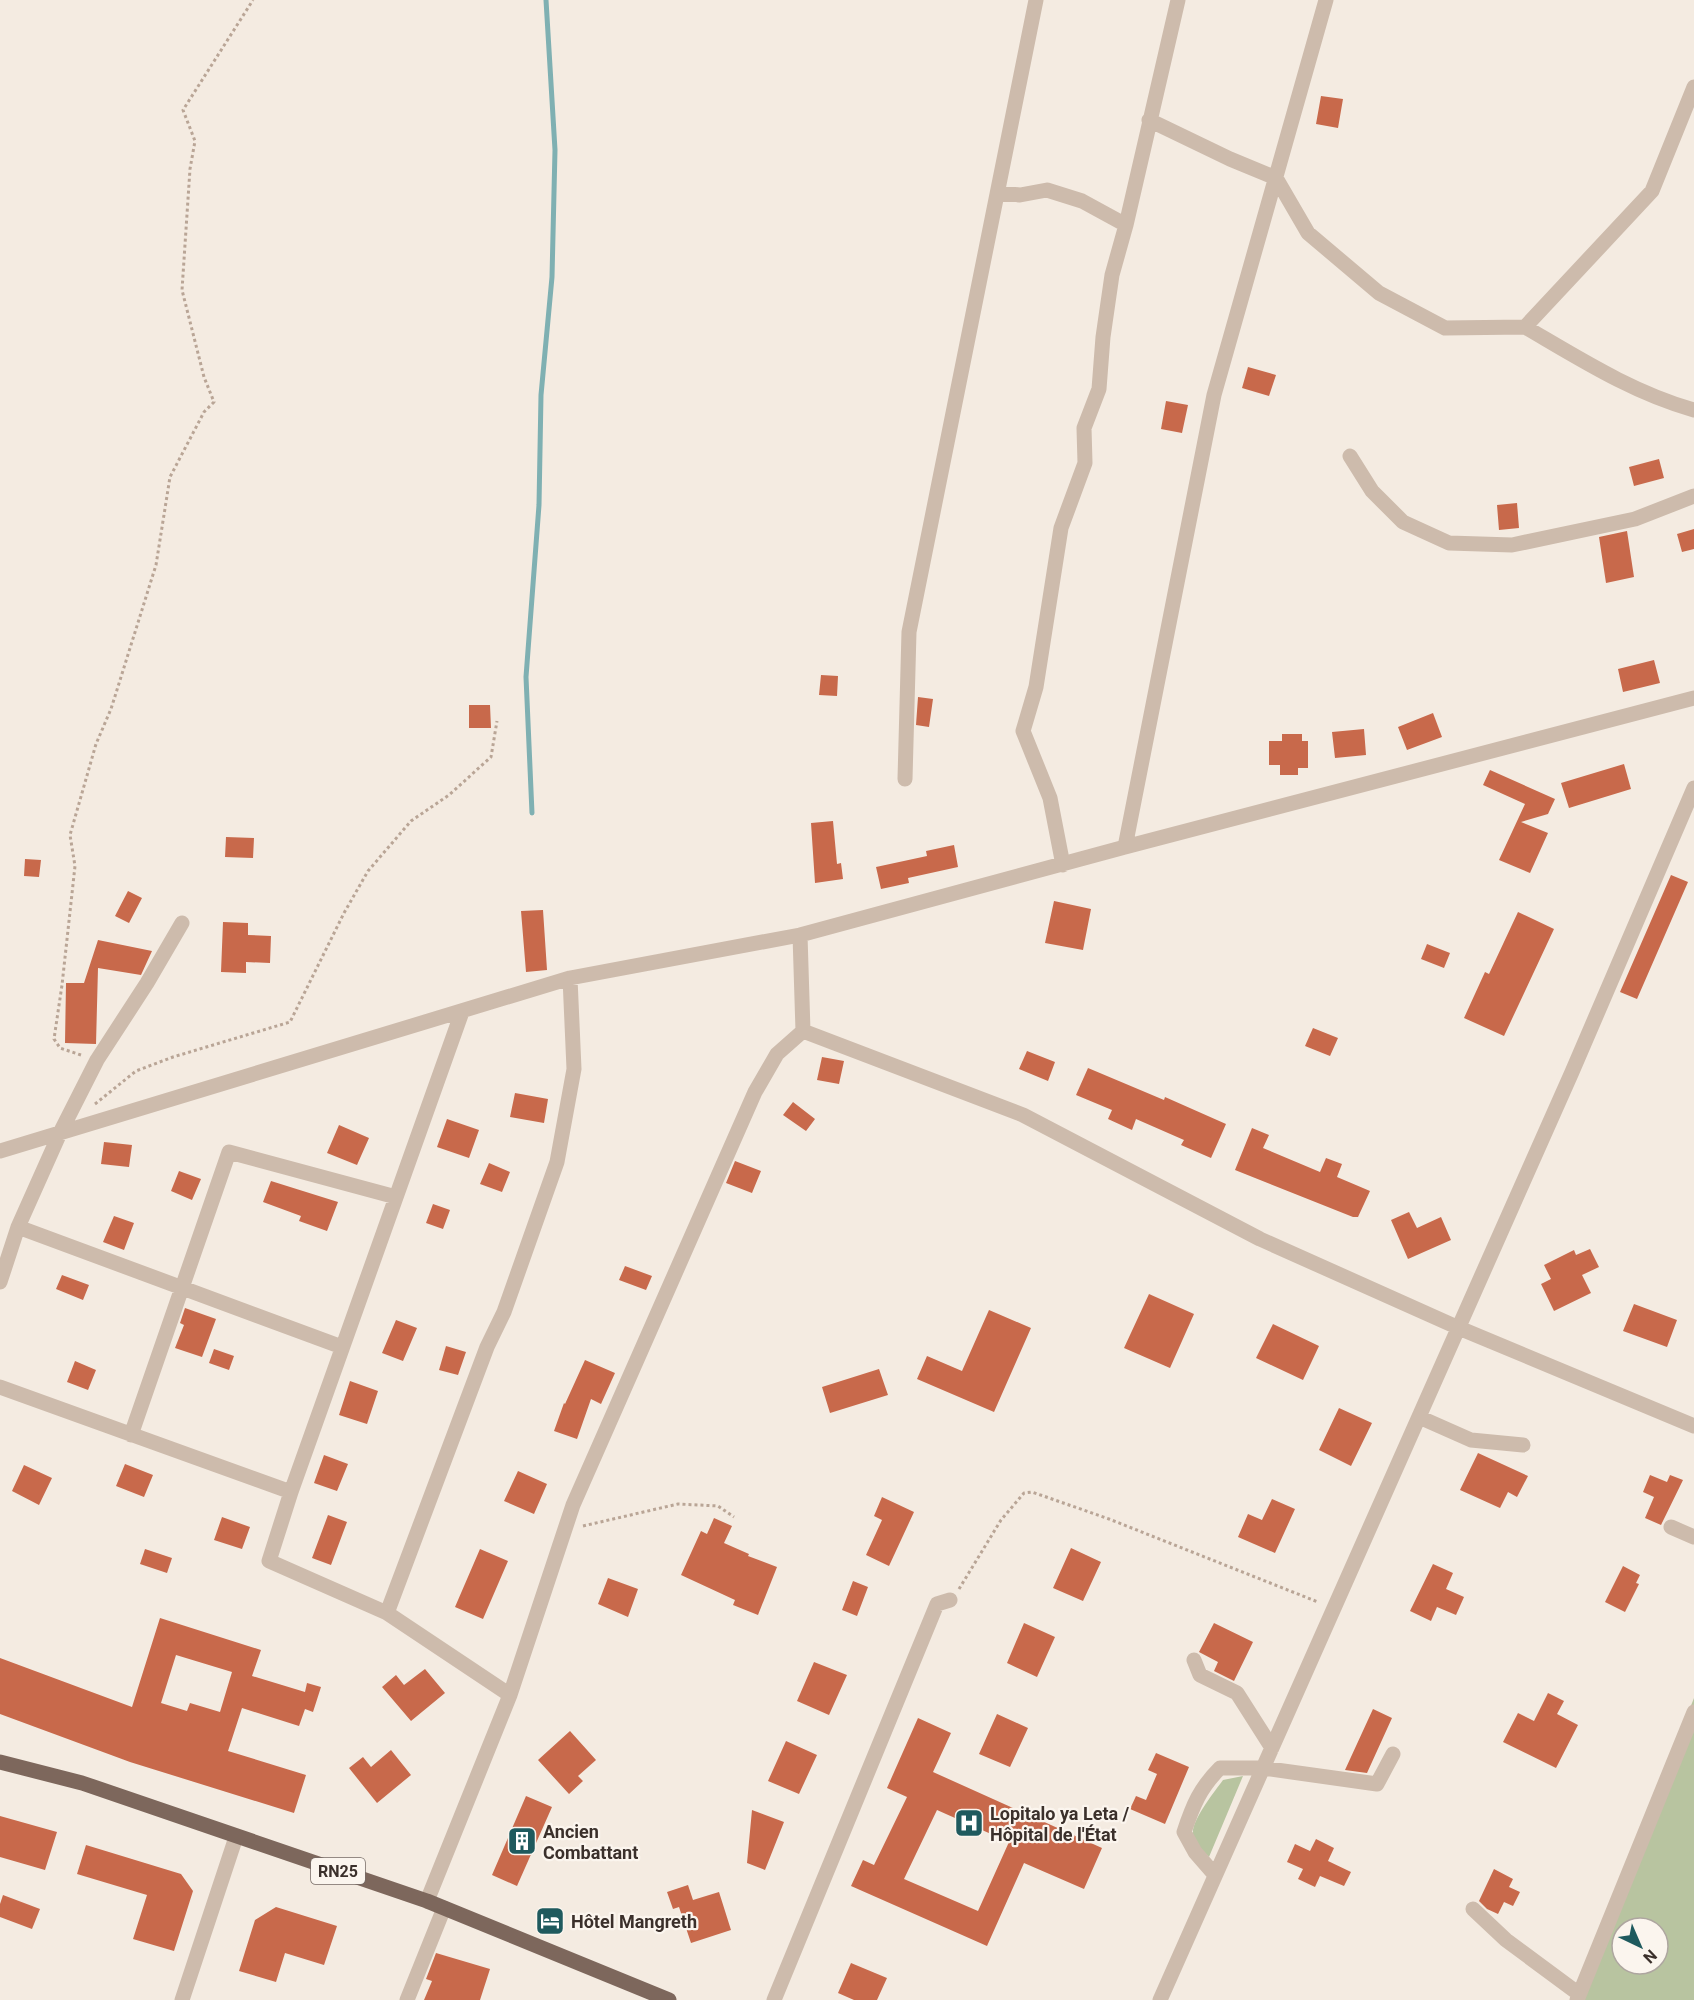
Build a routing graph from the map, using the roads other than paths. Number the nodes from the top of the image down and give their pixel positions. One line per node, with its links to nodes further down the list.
1 (1036, 0): 7 (street)
2 (1178, 0): 5 (street)
3 (1326, 0): 6 (street)
4 (1694, 87): 9 (street)
5 (1149, 120): 6 (street); 8 (street)
6 (1276, 178): 9 (street); 16 (street)
7 (998, 193): 8 (street); 14 (street)
8 (1126, 225): 17 (street)
9 (1525, 327): 10 (street)
10 (1694, 410)
11 (1350, 456): 12 (street)
12 (1694, 496)
13 (1694, 698): 16 (street)
14 (905, 779)
15 (1694, 788): 29 (street)
16 (1125, 847): 17 (street)
17 (1063, 865): 19 (street)
18 (182, 923): 23 (street)
19 (800, 935): 20 (street); 22 (street)
20 (570, 978): 21 (street); 40 (street)
21 (462, 1012): 23 (street); 25 (street)
22 (803, 1031): 29 (street); 42 (street)
23 (60, 1133): 24 (street); 26 (street)
24 (0, 1151)
25 (396, 1197): 28 (street); 30 (street)
26 (18, 1227): 27 (street); 28 (street)
27 (0, 1282)
28 (181, 1287): 30 (street); 34 (street)
29 (1459, 1328): 32 (street); 33 (street)
30 (342, 1347): 36 (street)
31 (0, 1387): 34 (street)
32 (1419, 1417): 35 (street); 44 (street)
33 (1694, 1426)
34 (131, 1435): 36 (street)
35 (1523, 1445)
36 (291, 1492): 40 (street)
37 (1671, 1527): 38 (street)
38 (1694, 1537)
39 (950, 1600): 57 (street)
40 (387, 1613): 42 (street)
41 (1194, 1659): 44 (street)
42 (510, 1695): 50 (street)
43 (1694, 1712): 53 (street)
44 (1272, 1748): 47 (street)
45 (1394, 1754): 47 (street)
46 (0, 1762): 48 (main road, RN25)
47 (1263, 1768): 49 (street); 49 (street)
48 (236, 1837): 50 (main road, RN25); 54 (street)
49 (1215, 1875): 58 (street)
50 (427, 1900): 51 (main road, RN25)
51 (444, 1908): 55 (street); 56 (main road, RN25)
52 (1473, 1909): 53 (street)
53 (1578, 1997)
54 (182, 2000)
55 (407, 2000)
56 (669, 2000)
57 (774, 2000)
58 (1160, 2000)

